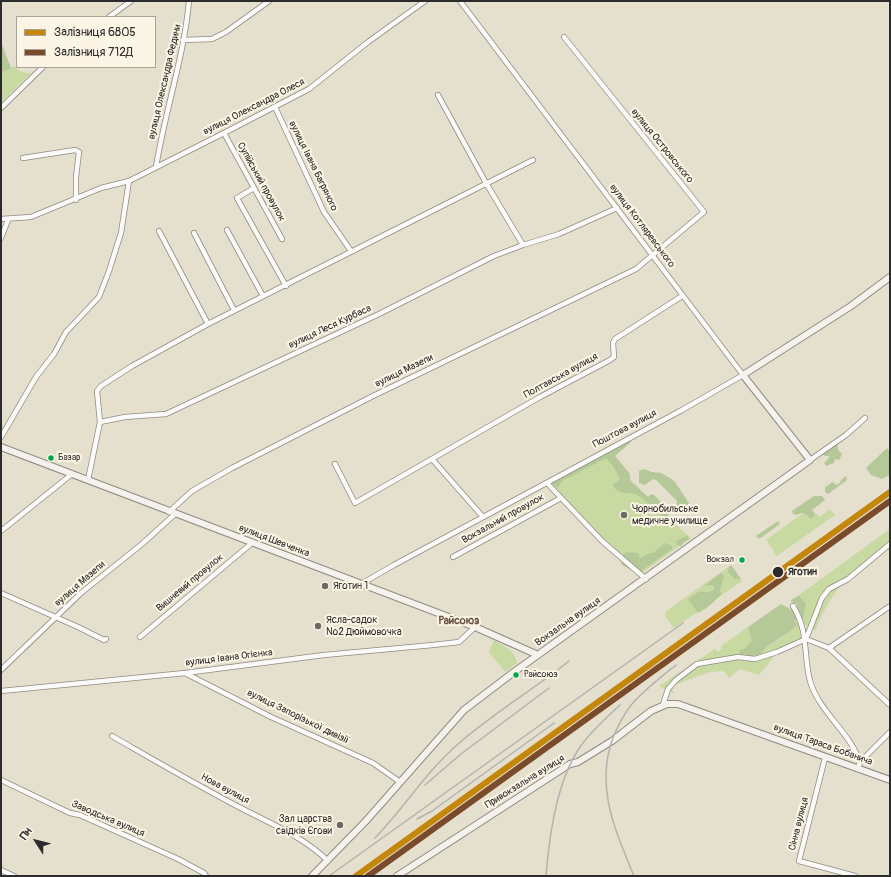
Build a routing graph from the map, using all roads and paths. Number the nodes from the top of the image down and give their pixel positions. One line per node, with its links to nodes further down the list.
1 (130, 1): 6 (street)
2 (190, 1): 8 (street, вулиця Олександра Федини)
3 (269, 1): 8 (street)
4 (425, 1): 11 (street, вулиця Олександра Олеся)
5 (460, 1): 21 (street, вулиця Котляревського)
6 (110, 16)
7 (564, 37): 31 (street, вулиця Островського)
8 (183, 40): 16 (street, вулиця Олександра Федини)
9 (42, 68): 12 (street)
10 (438, 95): 18 (street)
11 (275, 107): 13 (street, вулиця Олександра Олеся); 30 (street, вулиця Івана Багряного)
12 (1, 108)
13 (224, 133): 16 (street, вулиця Олександра Олеся); 19 (street, Супійський провулок)
14 (23, 158): 20 (street)
15 (533, 160): 18 (street)
16 (156, 167): 17 (street, вулиця Олександра Олеся)
17 (129, 181): 20 (street, вулиця Олександра Олеся); 41 (street)
18 (486, 183): 29 (street); 30 (street)
19 (254, 188): 28 (street, Супійський провулок); 33 (street)
20 (76, 200): 23 (street, вулиця Олександра Олеся)
21 (617, 208): 29 (street, вулиця Леся Курбаса); 31 (street, вулиця Котляревського)
22 (1, 219): 23 (street, вулиця Олександра Олеся)
23 (8, 220): 27 (street)
24 (227, 230): 34 (street)
25 (159, 231): 37 (street)
26 (194, 233): 36 (street)
27 (1, 238)
28 (282, 238)
29 (523, 245): 40 (street, вулиця Леся Курбаса)
30 (351, 251): 33 (street)
31 (652, 256): 35 (street, вулиця Котляревського); 50 (street, вулиця Мазепи)
32 (890, 277): 38 (street, Поштова вулиця)
33 (286, 286): 34 (street)
34 (262, 296): 36 (street)
35 (682, 296): 38 (street, вулиця Котляревського); 43 (street, Полтавська вулиця)
36 (234, 310): 37 (street)
37 (208, 324): 40 (street)
38 (743, 375): 44 (street, вулиця Котляревського); 48 (street, Поштова вулиця)
39 (865, 418): 44 (street, Вокзальна вулиця)
40 (100, 422): 47 (street)
41 (1, 437)
42 (1, 447): 46 (street, вулиця Шевченка)
43 (432, 459): 45 (street, Полтавська вулиця); 51 (street)
44 (810, 460): 56 (street, Вокзальна вулиця)
45 (335, 464)
46 (72, 474): 47 (street, вулиця Шевченка); 52 (street)
47 (88, 480): 50 (street, вулиця Шевченка)
48 (547, 483): 49 (street, Вокзальний провулок); 51 (street, Поштова вулиця)
49 (561, 498): 55 (street, Вокзальний провулок); 56 (street, Вокзальний провулок)
50 (172, 513): 53 (street, вулиця Шевченка); 61 (street, вулиця Мазепи)
51 (483, 517): 57 (street, Поштова вулиця)
52 (1, 530)
53 (252, 543): 57 (street, вулиця Шевченка); 63 (street, Вишневий провулок)
54 (890, 544): 65 (street)
55 (453, 557)
56 (646, 579): 67 (street, Вокзальна вулиця)
57 (361, 584): 62 (street, вулиця Шевченка)
58 (1, 593): 61 (street)
59 (793, 606): 65 (street)
60 (890, 606): 66 (street)
61 (56, 617): 64 (street); 68 (street, вулиця Мазепи)
62 (474, 628): 67 (street, вулиця Шевченка); 69 (street, вулиця Івана Огієнка)
63 (140, 637)
64 (106, 639)
65 (806, 639): 66 (street); 71 (street); 76 (street)
66 (830, 648): 72 (street)
67 (538, 655): 80 (street, Вокзальна вулиця)
68 (1, 670)
69 (186, 673): 70 (street, вулиця Івана Огієнка); 80 (street, вулиця Запорізької дивізії)
70 (1, 692)
71 (663, 705): 75 (street, вулиця Тараса Бобанича); 86 (street, Привокзальна вулиця)
72 (890, 705)
73 (890, 732): 76 (street)
74 (112, 736): 81 (street, Нова вулиця)
75 (826, 758): 77 (street, вулиця Тараса Бобанича); 87 (street, Сінна вулиця)
76 (860, 762): 77 (street)
77 (858, 769): 79 (street, вулиця Тараса Бобанича)
78 (1, 780): 84 (street, Заводська вулиця)
79 (890, 780)
80 (400, 782): 81 (street, Вокзальна вулиця)
81 (328, 861): 85 (street, Вокзальна вулиця)
82 (1, 870): 83 (street)
83 (14, 876)
84 (206, 876)
85 (312, 876)
86 (397, 876)
87 (855, 876)

